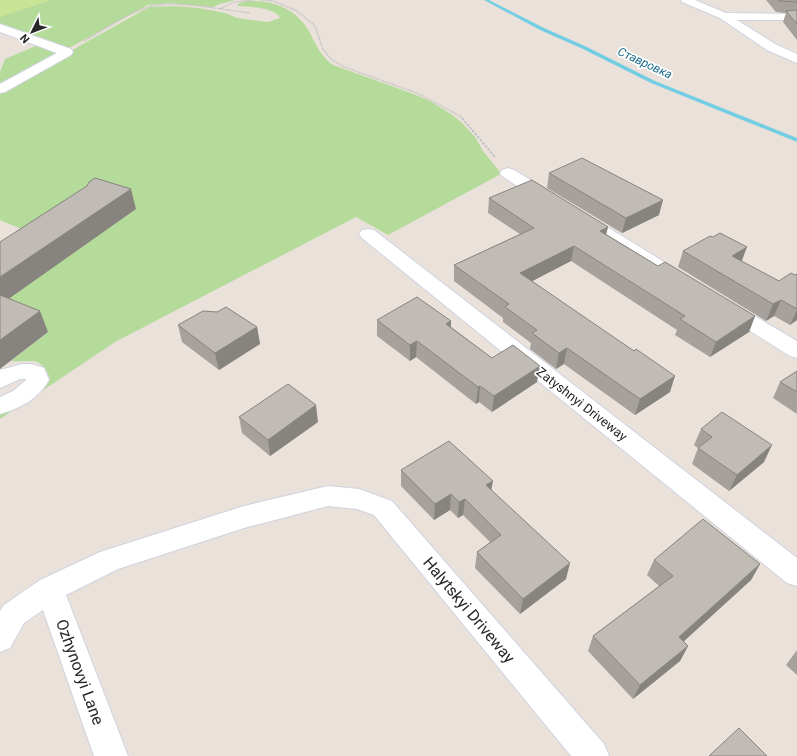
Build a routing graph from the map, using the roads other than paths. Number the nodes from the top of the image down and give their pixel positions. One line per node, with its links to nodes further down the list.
1 (686, 0): 2 (street)
2 (724, 16): 3 (street); 5 (street)
3 (797, 17)
4 (0, 28): 6 (street)
5 (797, 59)
6 (0, 89)
7 (508, 173): 9 (street)
8 (368, 234): 12 (street, Zatyshnyi Driveway)
9 (797, 352)
10 (0, 380): 11 (street)
11 (0, 406)
12 (797, 574)
13 (50, 589): 14 (street, Halytskyi Driveway); 15 (street, Ozhynovyi Lane); 16 (street, Halytskyi Driveway)
14 (0, 638)
15 (111, 756)
16 (592, 756)

